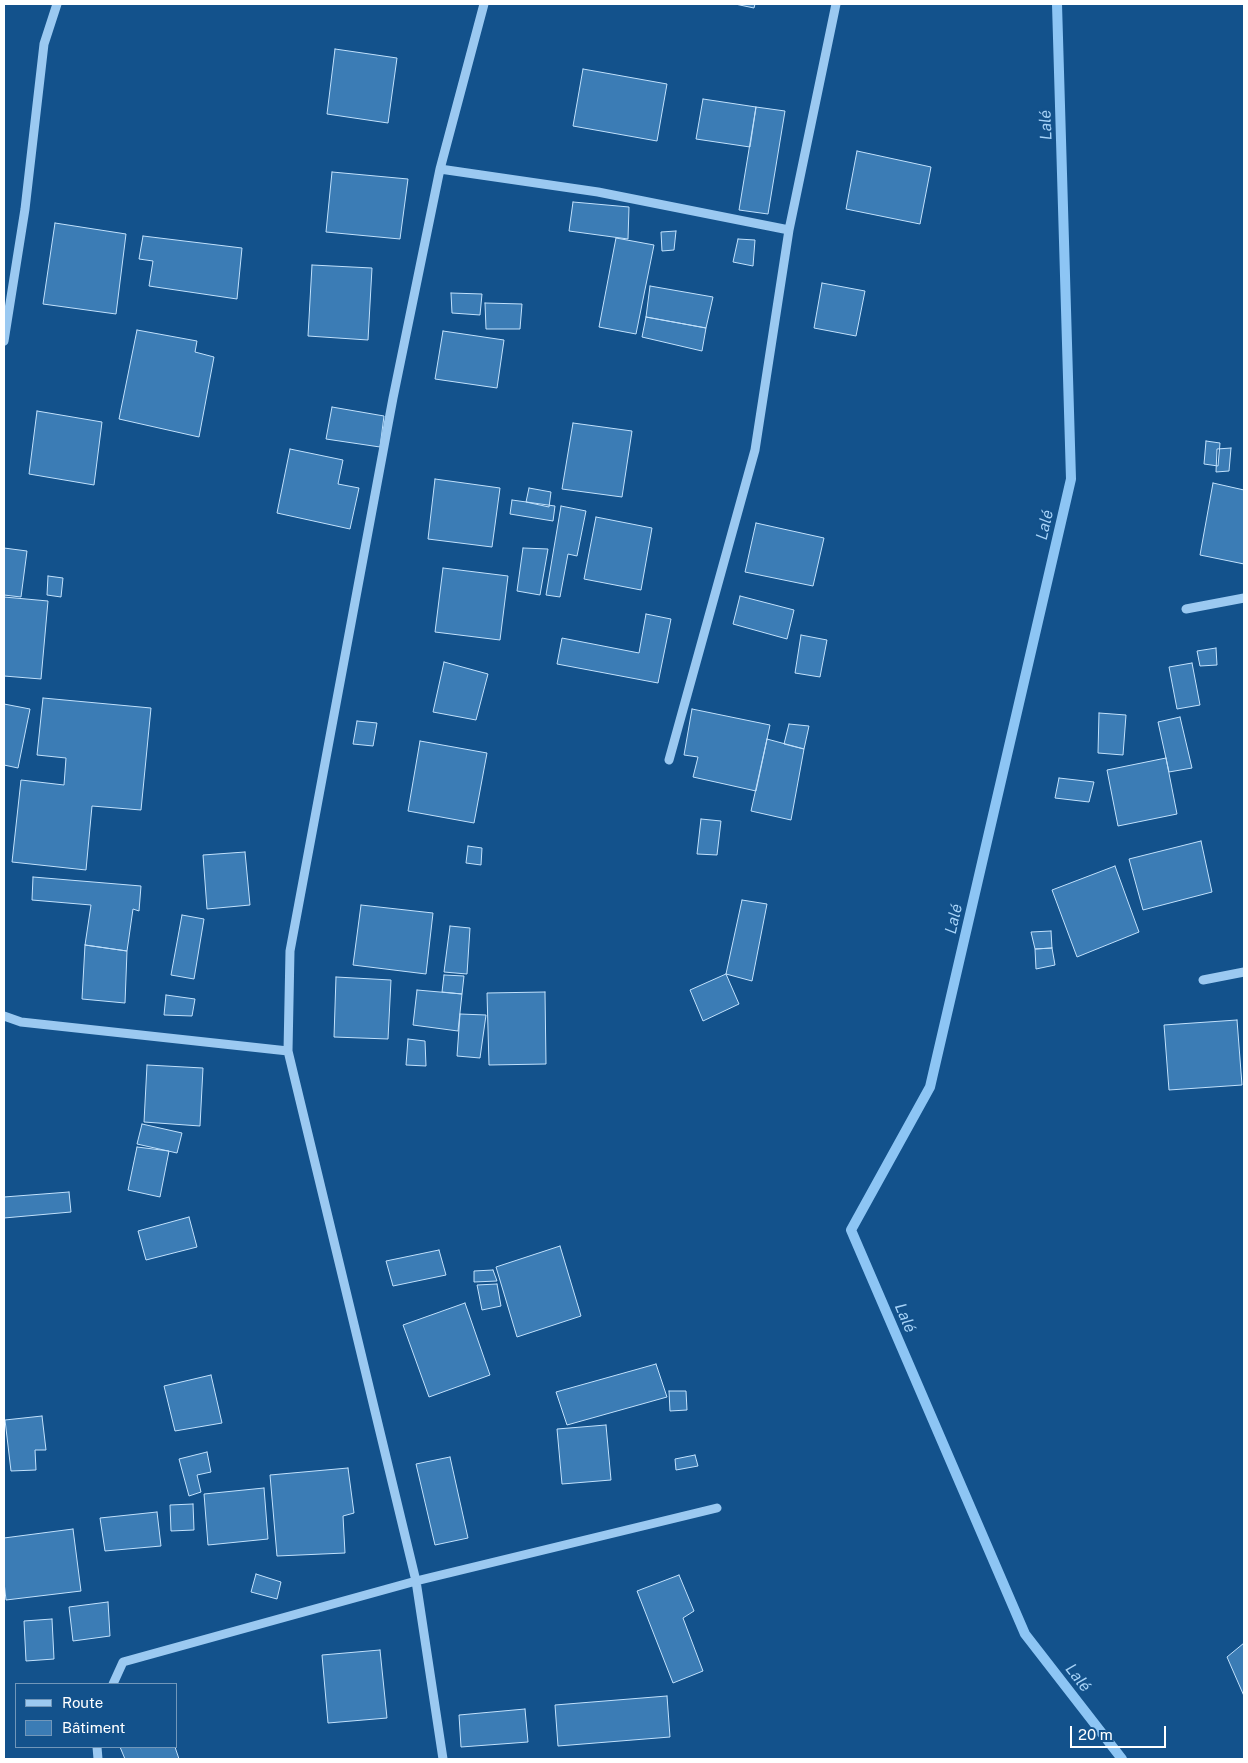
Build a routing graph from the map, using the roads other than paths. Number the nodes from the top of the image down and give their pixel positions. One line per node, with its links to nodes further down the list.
1 (57, 4): 6 (street)
2 (484, 4): 4 (street)
3 (836, 4): 5 (street)
4 (440, 169): 5 (street); 13 (street)
5 (790, 230): 9 (street)
6 (4, 341)
7 (1244, 598): 8 (street)
8 (1186, 609)
9 (669, 760)
10 (1244, 972): 11 (street)
11 (1203, 980)
12 (4, 1016): 13 (street)
13 (288, 1051): 15 (street)
14 (717, 1508): 15 (street)
15 (416, 1581): 16 (street); 17 (street)
16 (113, 1683)
17 (443, 1759)

